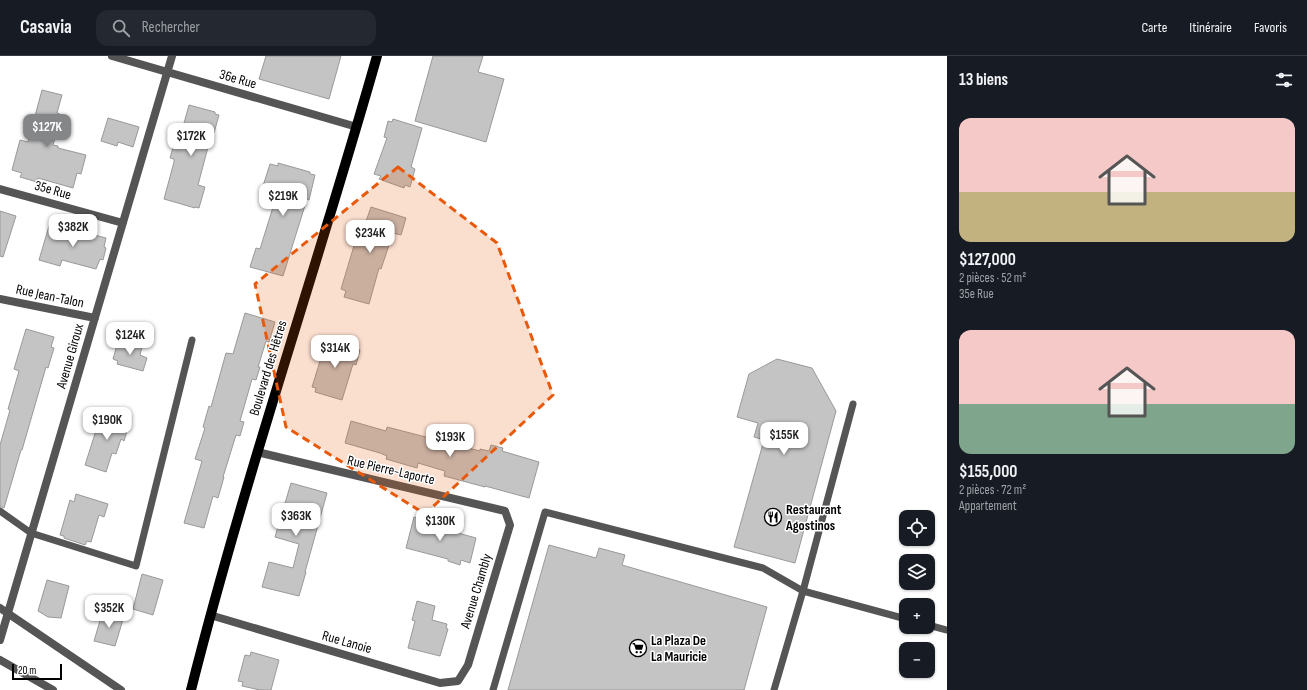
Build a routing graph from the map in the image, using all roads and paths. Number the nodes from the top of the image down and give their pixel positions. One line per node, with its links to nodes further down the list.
1 (112, 56): 4 (street, 36e Rue)
2 (172, 56): 4 (street, Avenue Giroux)
3 (377, 56): 5 (main road, Boulevard des Hêtres)
4 (167, 72): 5 (street, 36e Rue); 7 (street, Avenue Giroux)
5 (357, 126): 12 (main road, Boulevard des Hêtres)
6 (0, 189): 7 (street, 35e Rue)
7 (123, 223): 9 (street, Avenue Giroux)
8 (1, 301): 9 (street, Rue Jean-Talon)
9 (95, 318): 15 (street, Avenue Giroux)
10 (192, 340): 15 (lane)
11 (853, 404): 16 (lane)
12 (257, 452): 14 (street, Rue Pierre-Laporte); 19 (main road, Boulevard des Hêtres)
13 (0, 511): 15 (lane)
14 (510, 525): 25 (street, Avenue Chambly)
15 (32, 533): 18 (street, Avenue Giroux)
16 (803, 591): 20 (lane); 29 (lane); 30 (lane)
17 (0, 608): 18 (street)
18 (8, 614): 23 (street, Avenue Giroux); 27 (street)
19 (210, 615): 25 (street, Rue Lanoie); 28 (main road, Boulevard des Hêtres)
20 (899, 617)
21 (935, 627): 22 (lane)
22 (947, 630)
23 (0, 640)
24 (0, 660): 26 (street)
25 (468, 665)
26 (54, 690)
27 (121, 690)
28 (191, 690)
29 (493, 690)
30 (774, 690)

